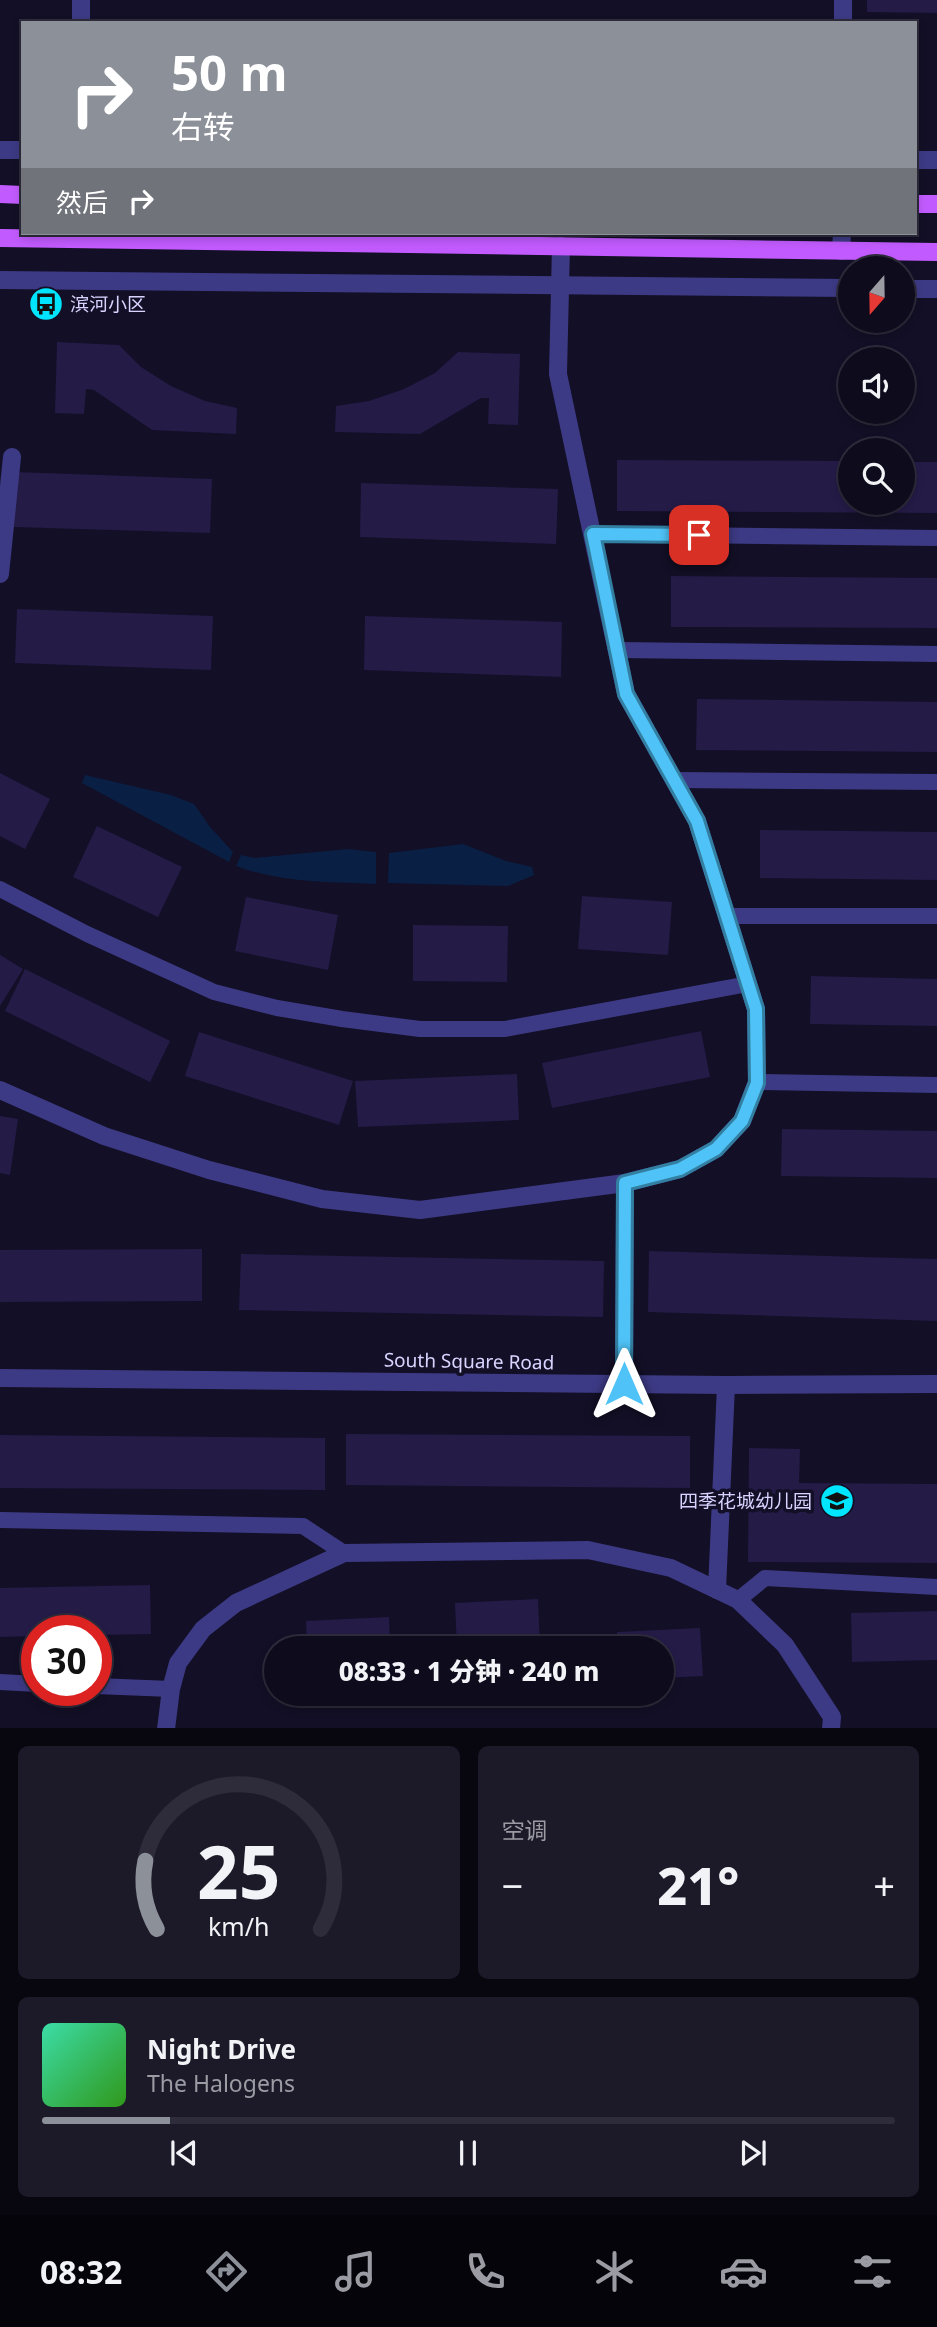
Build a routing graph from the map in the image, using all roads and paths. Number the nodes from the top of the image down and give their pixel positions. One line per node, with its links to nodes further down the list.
1 (81, 0): 3 (street)
2 (843, 0): 4 (street)
3 (81, 21)
4 (843, 21)
5 (0, 150): 6 (street)
6 (21, 150)
7 (917, 160): 8 (street)
8 (937, 160)
9 (0, 194): 10 (main road)
10 (21, 195)
11 (917, 204): 12 (main road)
12 (937, 204)
13 (77, 237): 14 (main road); 16 (main road)
14 (0, 238)
15 (841, 242): 16 (main road); 17 (main road)
16 (561, 246): 19 (street)
17 (937, 252)
18 (0, 280): 19 (street)
19 (560, 285): 20 (street); 24 (street)
20 (838, 288)
21 (915, 289): 22 (street)
22 (937, 289)
23 (12, 457): 26 (street)
24 (593, 534): 25 (lane); 27 (street)
25 (937, 538)
26 (0, 574)
27 (617, 650): 28 (lane); 29 (street)
28 (937, 654)
29 (674, 780): 30 (lane); 32 (street)
30 (937, 782)
31 (0, 889): 34 (lane)
32 (726, 916): 33 (lane); 34 (street)
33 (937, 916)
34 (748, 984): 35 (street)
35 (757, 1083): 36 (lane); 38 (street)
36 (937, 1084)
37 (0, 1090): 38 (street)
38 (625, 1183): 40 (street)
39 (0, 1378): 40 (street, South Square Road)
40 (624, 1384): 42 (street, South Square Road)
41 (937, 1384): 42 (street, South Square Road)
42 (726, 1385): 46 (street)
43 (0, 1520): 44 (lane)
44 (344, 1553): 46 (street); 51 (street)
45 (937, 1587): 47 (lane)
46 (717, 1590): 47 (street)
47 (738, 1600): 53 (street)
48 (0, 1682): 49 (lane)
49 (21, 1683)
50 (112, 1687): 51 (lane)
51 (170, 1689): 52 (street)
52 (166, 1728)
53 (831, 1728)

